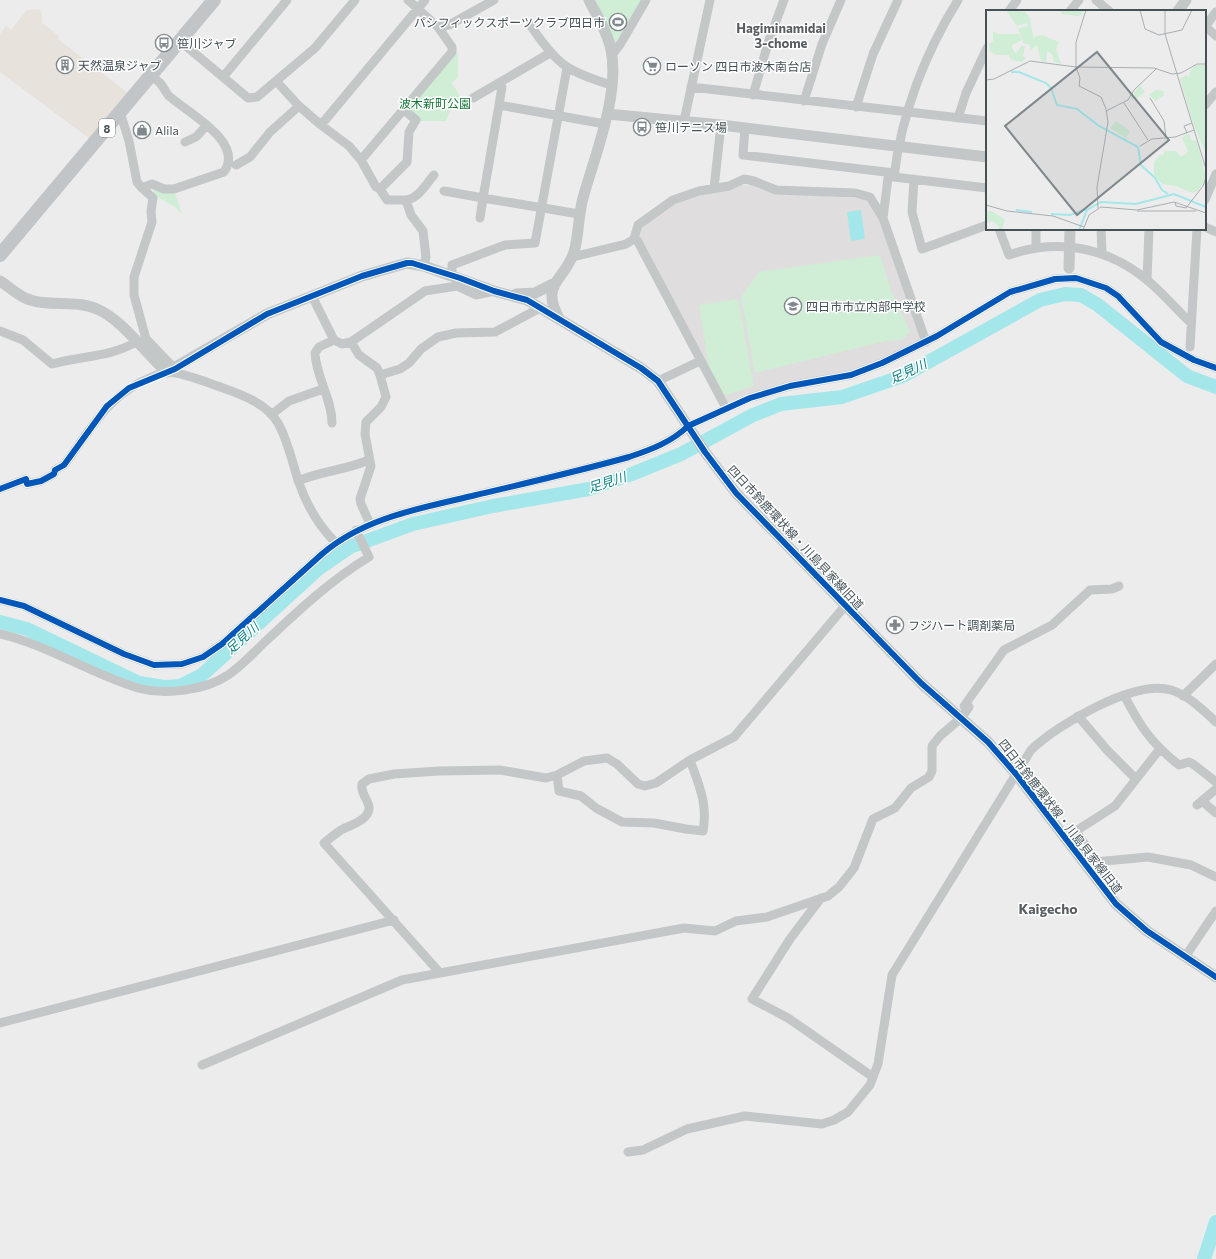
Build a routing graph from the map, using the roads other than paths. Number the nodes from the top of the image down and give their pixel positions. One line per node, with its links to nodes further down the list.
1 (214, 0): 27 (main road, 8)
2 (287, 0): 33 (street)
3 (355, 0): 34 (street)
4 (408, 0): 17 (street)
5 (425, 0): 17 (street)
6 (494, 0): 24 (street)
7 (589, 0): 30 (street)
8 (646, 0): 30 (street)
9 (710, 0): 37 (street)
10 (784, 0): 39 (street)
11 (841, 0): 41 (street)
12 (898, 0): 45 (street)
13 (958, 0): 48 (street)
14 (1017, 0): 18 (street)
15 (1079, 0): 19 (street)
16 (1096, 0): 20 (street)
17 (418, 8): 24 (street); 55 (street)
18 (1010, 10)
19 (1071, 10)
20 (1108, 10)
21 (1216, 12): 23 (street)
22 (531, 26): 29 (street)
23 (1206, 26)
24 (438, 28): 46 (street)
25 (1206, 28): 26 (street)
26 (1216, 36)
27 (180, 41): 32 (main road, 8); 33 (street)
28 (986, 50): 50 (street)
29 (550, 53): 31 (street); 40 (street)
30 (612, 55): 35 (street)
31 (567, 68): 35 (street); 49 (street)
32 (150, 76): 47 (main road, 8); 54 (street)
33 (223, 77): 34 (street)
34 (276, 81): 44 (street)
35 (611, 85): 51 (street)
36 (502, 87): 43 (street)
37 (691, 87): 39 (street); 53 (street)
38 (1216, 92): 42 (street)
39 (753, 95): 41 (street)
40 (473, 98)
41 (804, 100): 45 (street)
42 (1206, 104)
43 (499, 105): 49 (street); 74 (street)
44 (299, 106): 55 (street); 62 (street)
45 (856, 107): 48 (street)
46 (404, 110): 61 (street); 70 (street)
47 (120, 112): 67 (street); 93 (main road, 8)
48 (908, 113): 50 (street); 59 (street)
49 (558, 116): 51 (street); 76 (street)
50 (958, 118): 52 (street)
51 (607, 119): 53 (street); 77 (street)
52 (986, 121)
53 (684, 122): 56 (street)
54 (207, 125): 58 (street); 67 (street)
55 (321, 125): 61 (street)
56 (721, 125): 57 (street); 68 (street)
57 (746, 128): 59 (street); 65 (street)
58 (185, 142)
59 (899, 146): 60 (street); 65 (street)
60 (986, 157)
61 (361, 160): 70 (street)
62 (236, 165)
63 (1216, 174): 72 (street)
64 (434, 175): 75 (street)
65 (891, 175): 66 (street); 79 (street)
66 (914, 179): 69 (street); 80 (street)
67 (142, 188): 114 (street)
68 (714, 188): 79 (street); 89 (street)
69 (986, 188)
70 (380, 189): 75 (street)
71 (444, 191): 74 (street)
72 (1206, 195): 73 (street)
73 (1216, 197)
74 (483, 198): 76 (street); 78 (street)
75 (406, 200): 95 (street)
76 (541, 207): 77 (street); 97 (street)
77 (579, 214): 94 (street)
78 (480, 218)
79 (883, 218): 110 (street)
80 (986, 225)
81 (1206, 227): 88 (street)
82 (999, 230): 91 (street)
83 (1036, 230): 91 (street)
84 (1070, 230): 90 (street)
85 (1102, 230): 92 (street)
86 (1149, 230): 98 (street)
87 (1197, 230): 105 (street)
88 (1216, 232)
89 (634, 239): 94 (street); 112 (street)
90 (1070, 246): 91 (street); 92 (street); 96 (street)
91 (1036, 248)
92 (1102, 253): 98 (street)
93 (0, 255)
94 (572, 256): 100 (street)
95 (424, 266): 97 (street, 四日市鈴鹿環状線・川島貝家線旧道); 102 (street, 四日市鈴鹿環状線・川島貝家線旧道)
96 (1069, 268)
97 (456, 280): 101 (street, 四日市鈴鹿環状線・川島貝家線旧道); 109 (street)
98 (1147, 280): 105 (street)
99 (0, 281): 108 (street)
100 (554, 284): 101 (street); 104 (street)
101 (507, 294): 103 (street, 四日市鈴鹿環状線・川島貝家線旧道)
102 (312, 296): 107 (street); 114 (street, 四日市鈴鹿環状線・川島貝家線旧道)
103 (540, 308): 104 (street, 四日市鈴鹿環状線・川島貝家線旧道); 115 (street)
104 (560, 321): 116 (street, 四日市鈴鹿環状線・川島貝家線旧道)
105 (1191, 323): 111 (street)
106 (0, 331): 108 (street)
107 (334, 340): 109 (street); 117 (street)
108 (136, 342): 114 (street)
109 (352, 342): 115 (street)
110 (926, 342): 113 (street); 118 (street)
111 (1190, 347)
112 (700, 361): 116 (street); 118 (street)
113 (1216, 368)
114 (171, 370): 119 (street); 124 (street)
115 (380, 375): 122 (street)
116 (658, 381): 121 (street, 四日市鈴鹿環状線・川島貝家線旧道)
117 (323, 389): 119 (street); 120 (street)
118 (726, 408): 121 (street)
119 (272, 414): 123 (street)
120 (332, 423)
121 (688, 427): 125 (street); 130 (street, 四日市鈴鹿環状線・川島貝家線旧道)
122 (369, 460): 123 (street); 125 (street)
123 (298, 481): 127 (street)
124 (0, 489)
125 (370, 524): 126 (street)
126 (357, 531): 127 (street); 131 (street)
127 (336, 542): 129 (street)
128 (1119, 586): 136 (street)
129 (0, 600)
130 (845, 606): 136 (street, 四日市鈴鹿環状線・川島貝家線旧道); 139 (street)
131 (0, 634)
132 (1216, 664): 134 (street)
133 (1124, 695): 134 (street); 135 (street); 138 (street)
134 (1183, 696): 137 (street)
135 (1078, 716): 140 (street); 142 (street)
136 (961, 718): 140 (street, 四日市鈴鹿環状線・川島貝家線旧道); 151 (street)
137 (1216, 722)
138 (1160, 750): 142 (street); 143 (street)
139 (690, 760): 141 (street); 141 (street)
140 (1016, 774): 147 (street, 四日市鈴鹿環状線・川島貝家線旧道); 159 (street)
141 (557, 775): 153 (street)
142 (1136, 779): 146 (street)
143 (1216, 782)
144 (1216, 789): 145 (street)
145 (1216, 813)
146 (1076, 831): 147 (street); 148 (street)
147 (1065, 838): 149 (street, 四日市鈴鹿環状線・川島貝家線旧道)
148 (1097, 862): 149 (street); 150 (street)
149 (1084, 863): 154 (street, 四日市鈴鹿環状線・川島貝家線旧道)
150 (1216, 877)
151 (821, 898): 155 (street); 159 (street)
152 (1216, 911): 154 (street)
153 (394, 920): 155 (street); 157 (street)
154 (1188, 959): 156 (street, 四日市鈴鹿環状線・川島貝家線旧道)
155 (440, 973): 158 (street)
156 (1216, 977)
157 (0, 1023)
158 (202, 1065)
159 (873, 1077): 160 (street)
160 (628, 1152)

